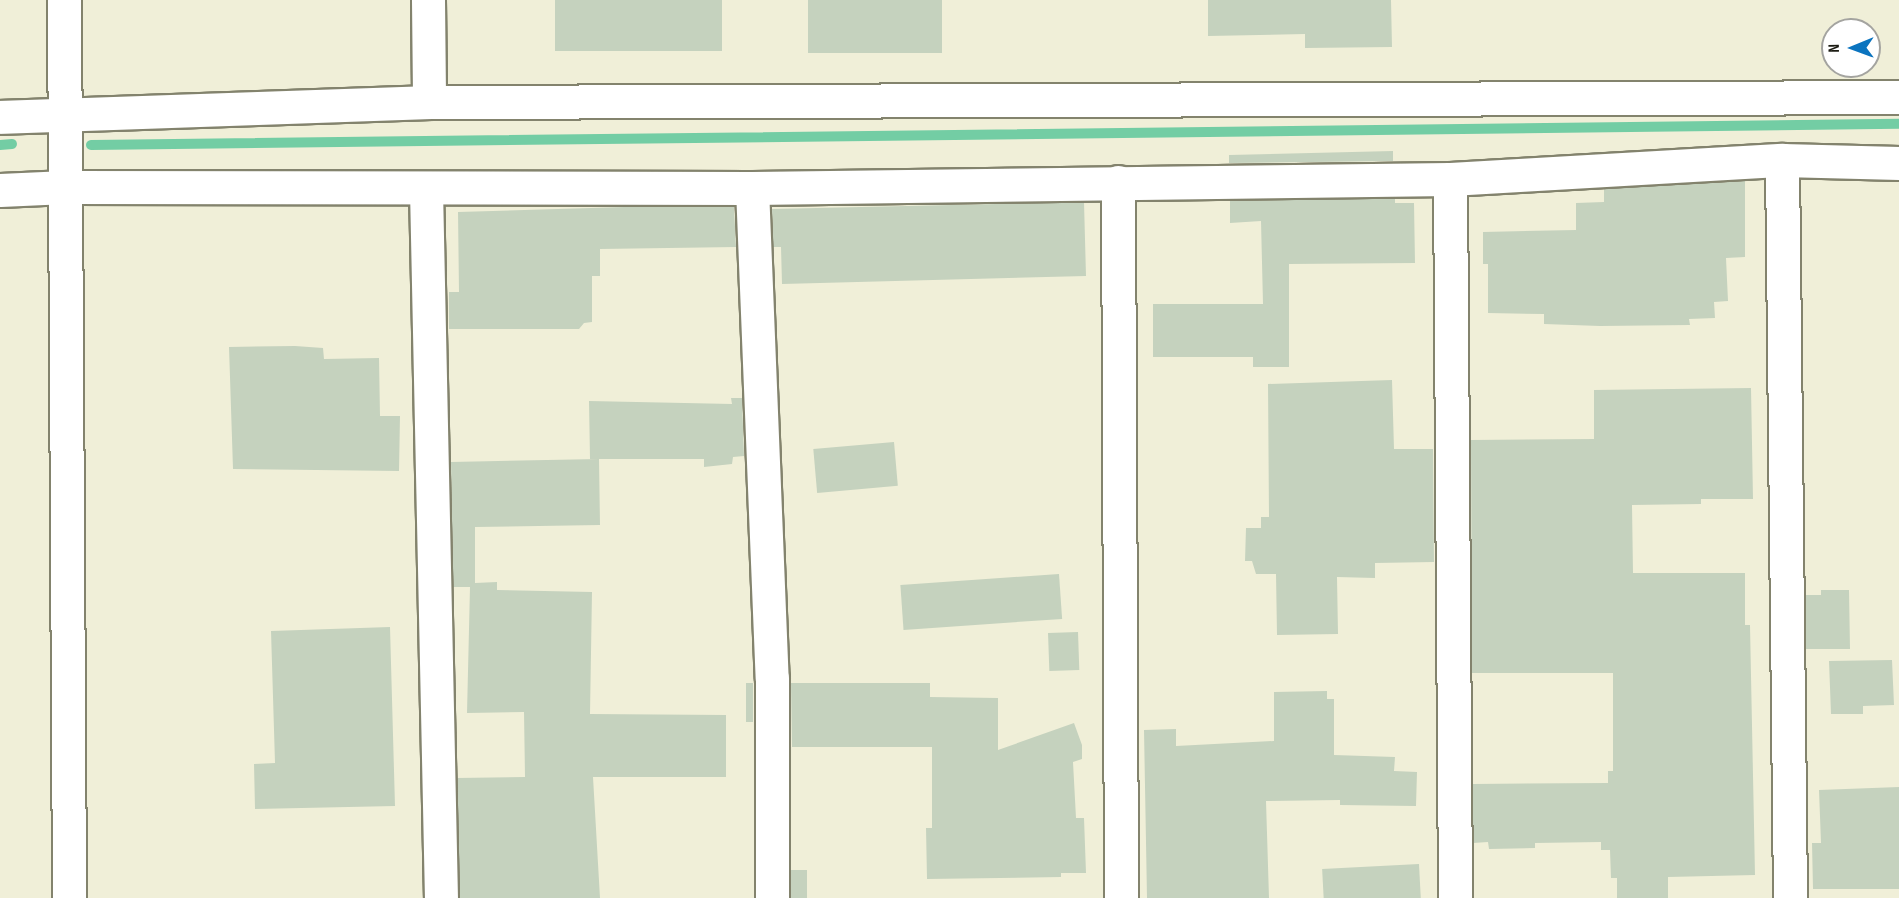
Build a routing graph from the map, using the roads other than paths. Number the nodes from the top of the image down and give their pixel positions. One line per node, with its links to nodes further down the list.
1 (64, 0): 6 (street)
2 (428, 0): 4 (street)
3 (1899, 97): 4 (street)
4 (429, 102): 6 (street)
5 (0, 117): 6 (street)
6 (66, 118): 11 (street)
7 (1782, 160): 8 (street); 9 (street); 20 (street)
8 (1899, 163)
9 (1450, 179): 10 (street); 19 (street)
10 (1118, 182): 12 (street); 18 (street)
11 (66, 187): 13 (street); 14 (street); 15 (street)
12 (752, 188): 13 (street); 17 (street)
13 (426, 189): 16 (street)
14 (0, 190)
15 (69, 898)
16 (441, 898)
17 (772, 898)
18 (1121, 898)
19 (1455, 898)
20 (1790, 898)

